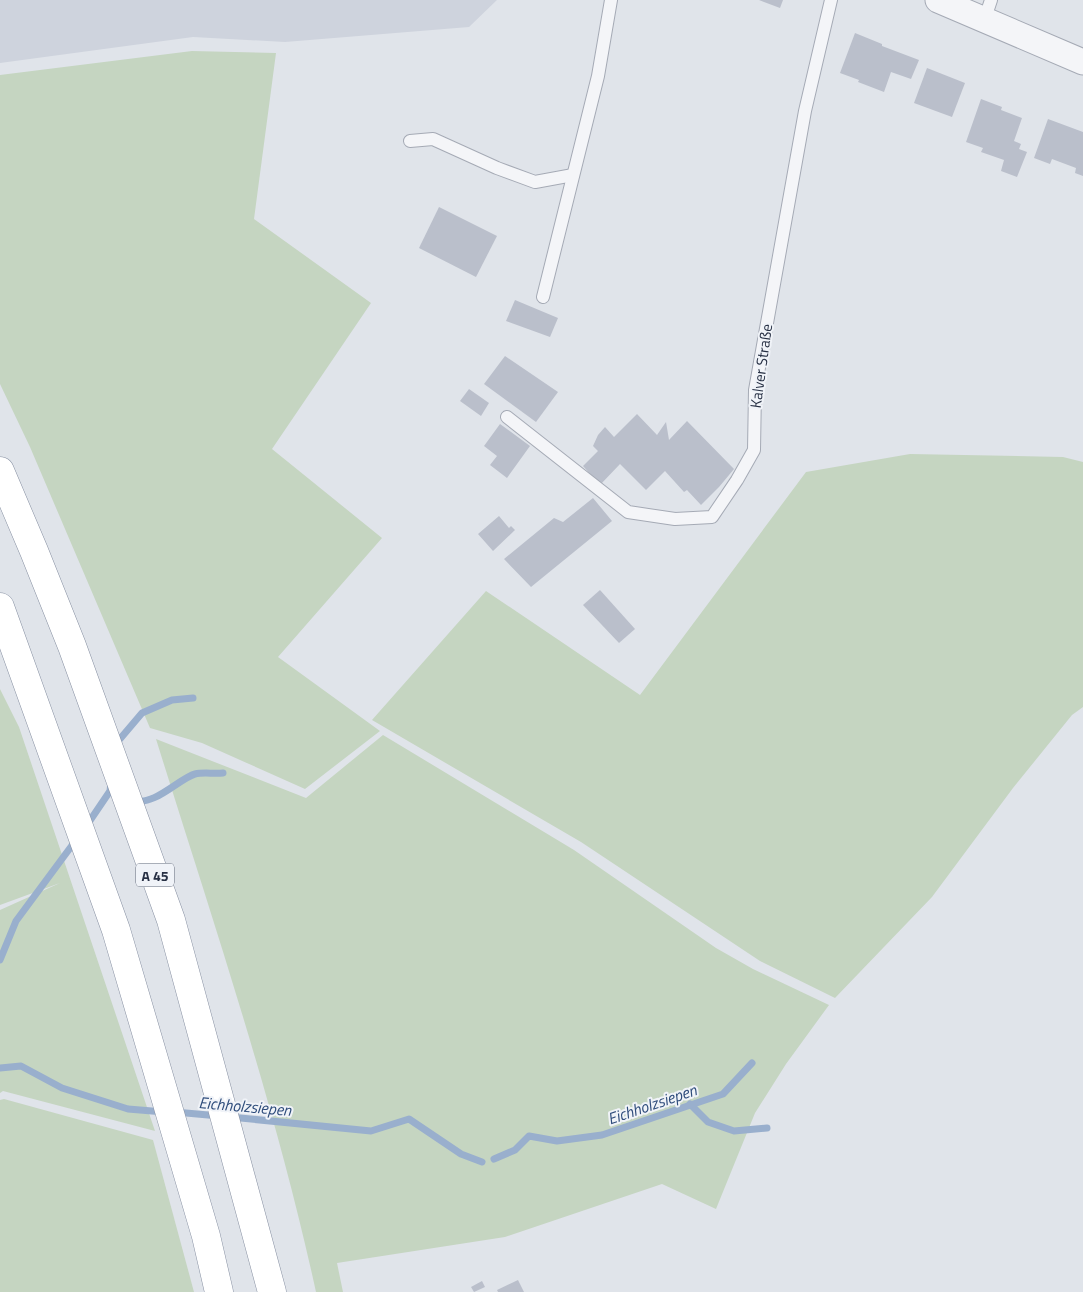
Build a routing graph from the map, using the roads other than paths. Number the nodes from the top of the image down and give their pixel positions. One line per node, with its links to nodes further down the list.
1 (610, 0): 7 (lane)
2 (831, 0): 9 (lane, Kalver Straße)
3 (938, 0): 4 (street)
4 (988, 10): 5 (street)
5 (1083, 62)
6 (410, 141): 7 (lane)
7 (573, 175): 8 (lane)
8 (543, 297)
9 (507, 417)
10 (0, 471): 13 (highway, A 45)
11 (0, 607): 12 (highway)
12 (219, 1292)
13 (272, 1292)

